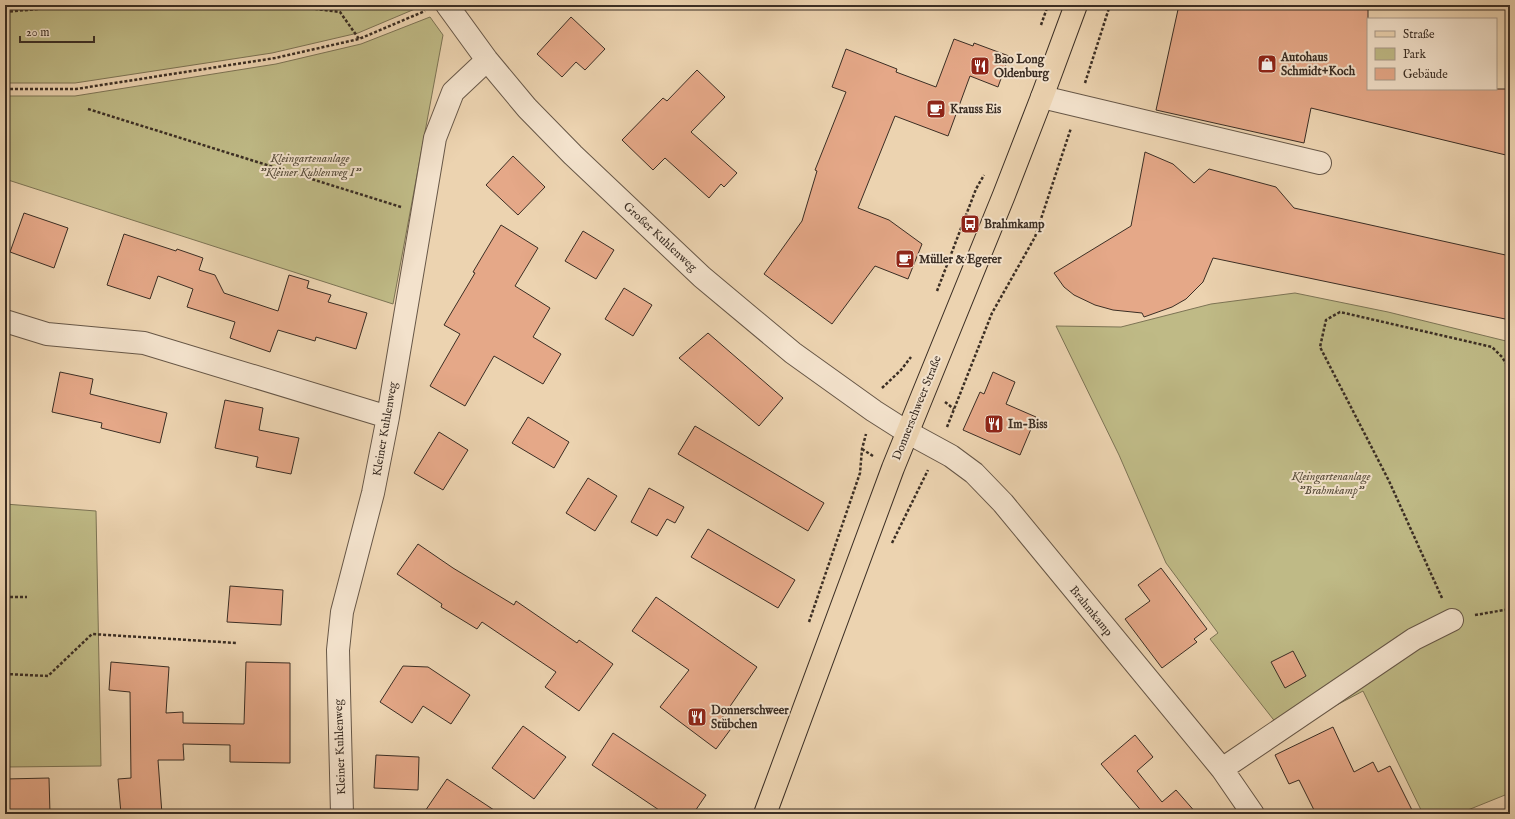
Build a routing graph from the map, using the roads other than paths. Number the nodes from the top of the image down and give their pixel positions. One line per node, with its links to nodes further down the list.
1 (1076, 5): 4 (main road, Donnerschweer Straße)
2 (440, 7): 3 (street, Großer Kuhlenweg)
3 (487, 60): 7 (street, Kleiner Kuhlenweg); 8 (street, Großer Kuhlenweg)
4 (1042, 97): 5 (street); 8 (main road, Donnerschweer Straße)
5 (1320, 163)
6 (5, 321): 7 (street)
7 (388, 417): 11 (street, Kleiner Kuhlenweg)
8 (907, 432): 10 (street, Brahmkamp); 12 (main road, Donnerschweer Straße)
9 (1452, 620): 10 (street)
10 (1222, 769): 13 (street, Brahmkamp)
11 (342, 814)
12 (765, 814)
13 (1253, 814)

